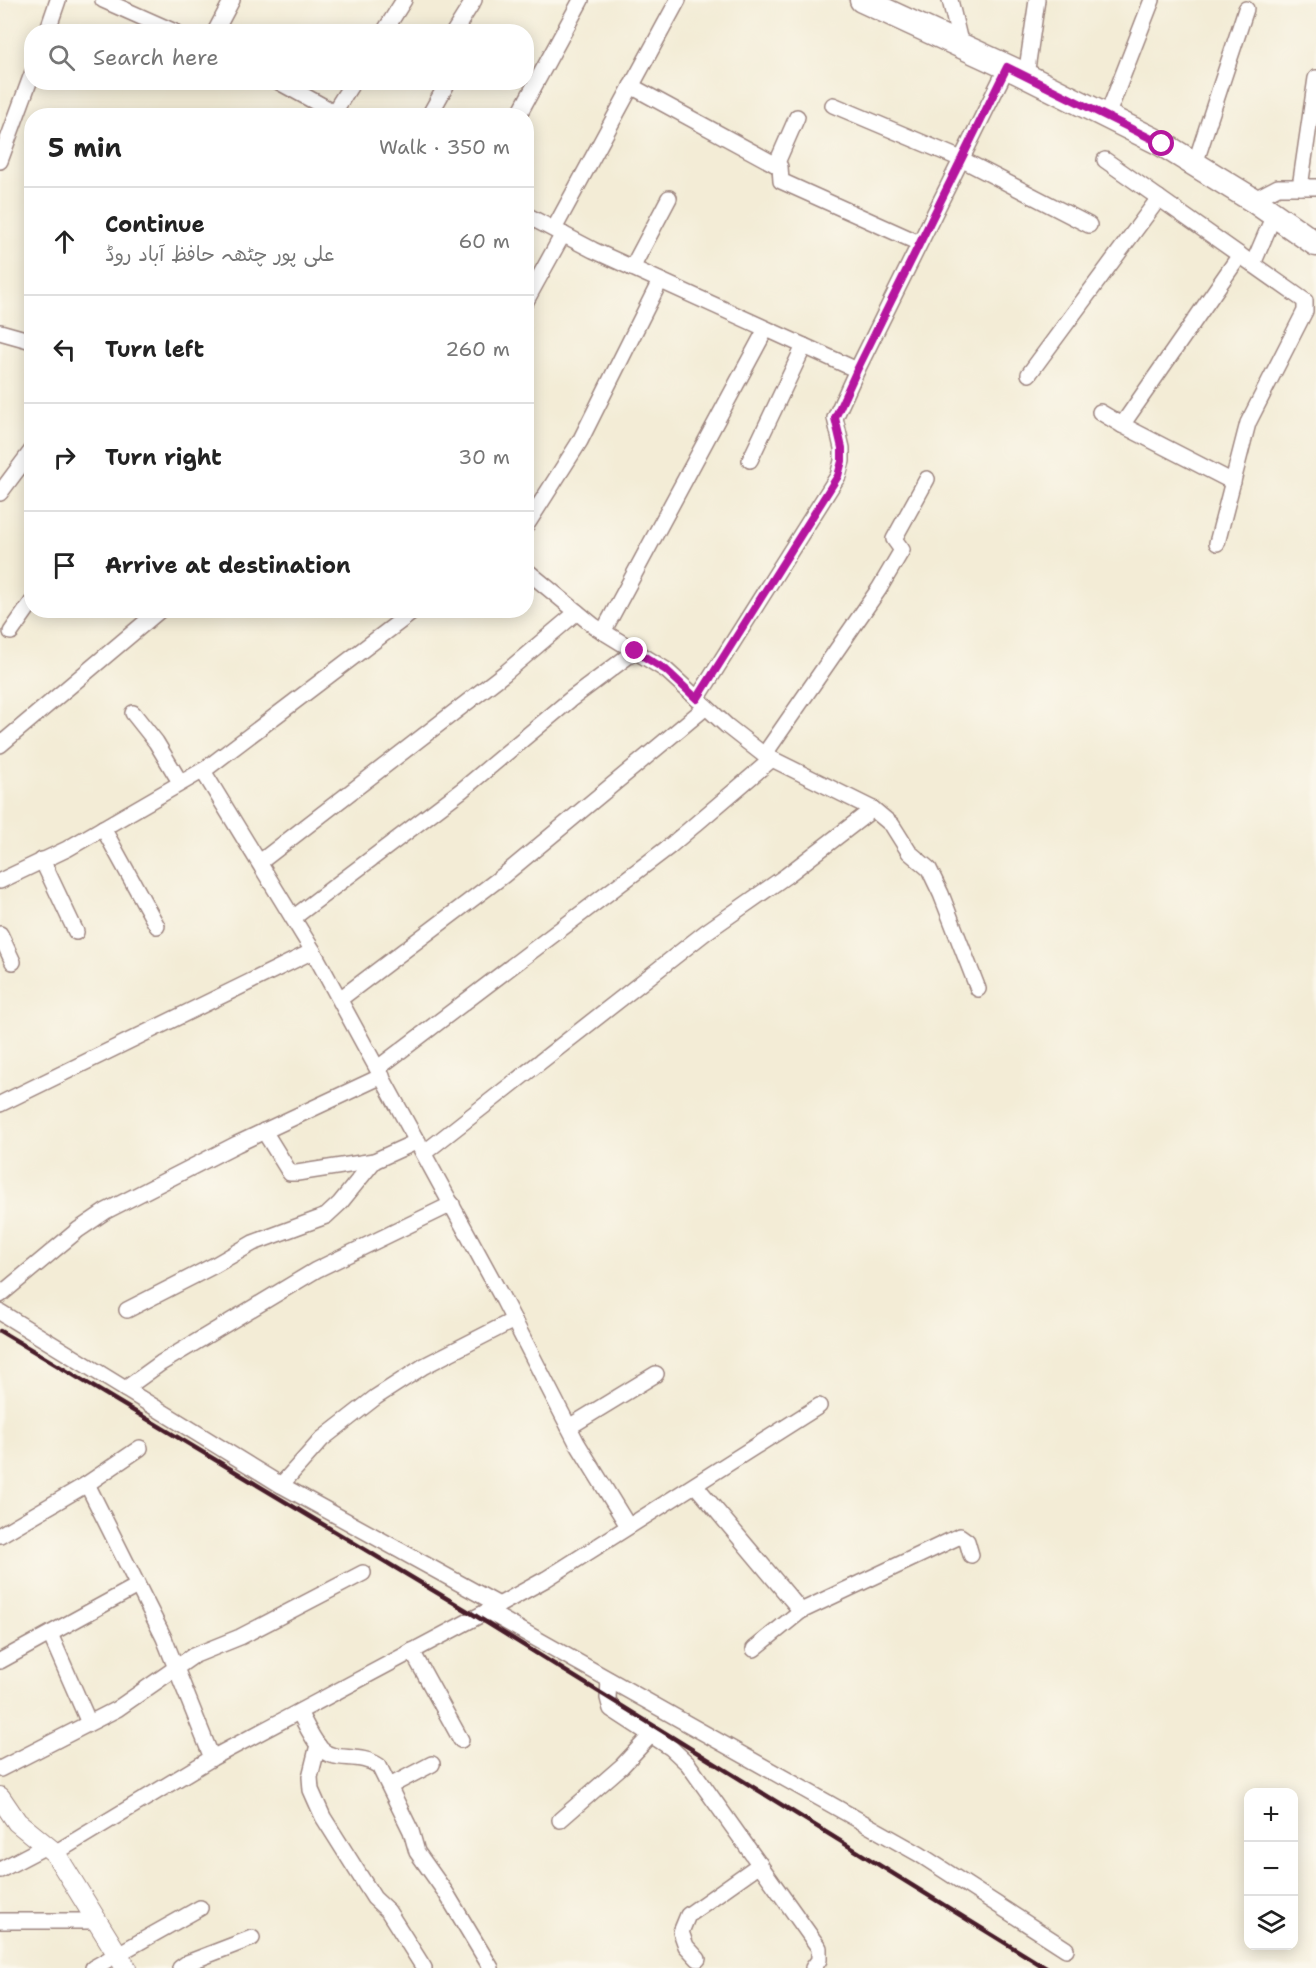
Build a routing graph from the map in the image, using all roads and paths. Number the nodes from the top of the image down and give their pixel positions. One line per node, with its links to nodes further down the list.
1 (58, 0): 13 (street)
2 (232, 0): 15 (street)
3 (404, 0): 16 (street)
4 (474, 0): 17 (street)
5 (581, 0): 22 (street)
6 (678, 0): 21 (street)
7 (862, 0): 18 (main road)
8 (950, 0): 18 (street)
9 (1037, 0): 19 (street)
10 (1152, 0): 33 (street)
11 (114, 2): 14 (street)
12 (1246, 9): 38 (street)
13 (50, 24)
14 (159, 24)
15 (219, 24)
16 (389, 24)
17 (459, 24)
18 (961, 46): 19 (main road)
19 (1016, 72): 33 (main road); 35 (street)
20 (1316, 78): 40 (street)
21 (631, 86): 39 (street); 48 (street)
22 (534, 87)
23 (26, 90): 37 (street)
24 (294, 90): 29 (street)
25 (349, 90): 30 (street)
26 (444, 90): 31 (street)
27 (532, 90): 32 (street)
28 (833, 105): 35 (street)
29 (327, 108)
30 (341, 108)
31 (433, 108)
32 (522, 108)
33 (1107, 116): 38 (main road)
34 (797, 117): 39 (street)
35 (961, 159): 47 (street); 49 (street)
36 (1106, 160): 43 (street)
37 (0, 161)
38 (1195, 164): 44 (main road)
39 (776, 165): 49 (street)
40 (1300, 187): 41 (street); 44 (street)
41 (1316, 187)
42 (669, 198): 53 (street)
43 (1159, 198): 51 (street); 61 (street)
44 (1253, 200): 45 (main road)
45 (1274, 215): 50 (main road); 52 (street)
46 (534, 219): 48 (street)
47 (1089, 225)
48 (558, 232): 53 (street); 55 (street)
49 (920, 243): 60 (street)
50 (1316, 243)
51 (1240, 255): 52 (street); 63 (street)
52 (1253, 264): 67 (street)
53 (632, 268): 54 (street)
54 (660, 281): 56 (street); 69 (street)
55 (534, 284)
56 (766, 329): 59 (street); 77 (street)
57 (0, 332): 58 (street)
58 (24, 339)
59 (804, 346): 60 (street); 64 (street)
60 (857, 370): 79 (street)
61 (1029, 374)
62 (1100, 412): 63 (street)
63 (1122, 425): 67 (street)
64 (750, 460)
65 (24, 461): 68 (street)
66 (927, 479): 82 (street)
67 (1233, 483): 70 (street)
68 (0, 493)
69 (534, 513)
70 (1217, 543)
71 (534, 577): 72 (street)
72 (577, 612): 77 (street); 88 (street)
73 (24, 613): 76 (street)
74 (151, 618): 81 (street)
75 (404, 618): 83 (street)
76 (11, 632)
77 (603, 632): 78 (street)
78 (635, 651): 79 (street); 90 (street)
79 (702, 703): 82 (street); 97 (street)
80 (133, 714): 84 (street)
81 (0, 745)
82 (768, 757): 85 (street); 98 (street)
83 (203, 771): 84 (street); 88 (street)
84 (180, 783): 86 (street)
85 (873, 809): 96 (street); 101 (street)
86 (103, 828): 87 (street); 91 (street)
87 (42, 860): 89 (street); 92 (street)
88 (260, 862): 90 (street)
89 (0, 881)
90 (293, 918): 94 (street)
91 (157, 926)
92 (76, 932)
93 (0, 934): 95 (street)
94 (313, 951): 97 (street); 99 (street)
95 (13, 962)
96 (978, 989)
97 (340, 999): 98 (street)
98 (380, 1072): 100 (street); 101 (street)
99 (0, 1104)
100 (264, 1131): 102 (street); 104 (street)
101 (421, 1147): 102 (street); 103 (street)
102 (374, 1161): 105 (street)
103 (452, 1204): 107 (street); 109 (street)
104 (0, 1295)
105 (127, 1310)
106 (0, 1312): 109 (street)
107 (514, 1320): 111 (street); 114 (street)
108 (656, 1374): 111 (street)
109 (125, 1389): 114 (street)
110 (819, 1406): 115 (street)
111 (569, 1427): 116 (street)
112 (140, 1448): 113 (street)
113 (87, 1484): 117 (street); 120 (street)
114 (281, 1485): 121 (street)
115 (696, 1486): 116 (street); 122 (street)
116 (628, 1526): 121 (street)
117 (0, 1535)
118 (971, 1555): 122 (street)
119 (363, 1573): 127 (street)
120 (137, 1586): 123 (street); 127 (street)
121 (493, 1608): 125 (street); 128 (street)
122 (801, 1611): 124 (street)
123 (50, 1634): 126 (street); 130 (street)
124 (754, 1649)
125 (412, 1651): 129 (street); 132 (street)
126 (0, 1661)
127 (175, 1668): 130 (street); 134 (street)
128 (609, 1680): 131 (street); 147 (street)
129 (298, 1712): 133 (street); 134 (street)
130 (89, 1723): 136 (street)
131 (651, 1735): 139 (street); 141 (street)
132 (461, 1740)
133 (318, 1745): 137 (street); 152 (street)
134 (212, 1758): 140 (street)
135 (432, 1764): 137 (street)
136 (0, 1768)
137 (390, 1786): 153 (street)
138 (0, 1797): 140 (street)
139 (560, 1820)
140 (50, 1850): 142 (street); 145 (street)
141 (760, 1864): 148 (street); 154 (street)
142 (0, 1870)
143 (200, 1908): 149 (street)
144 (0, 1921): 145 (street)
145 (96, 1921): 149 (street)
146 (252, 1938): 151 (street)
147 (1066, 1949)
148 (698, 1959)
149 (121, 1961): 150 (street)
150 (93, 1968)
151 (180, 1968)
152 (424, 1968)
153 (491, 1968)
154 (813, 1968)

